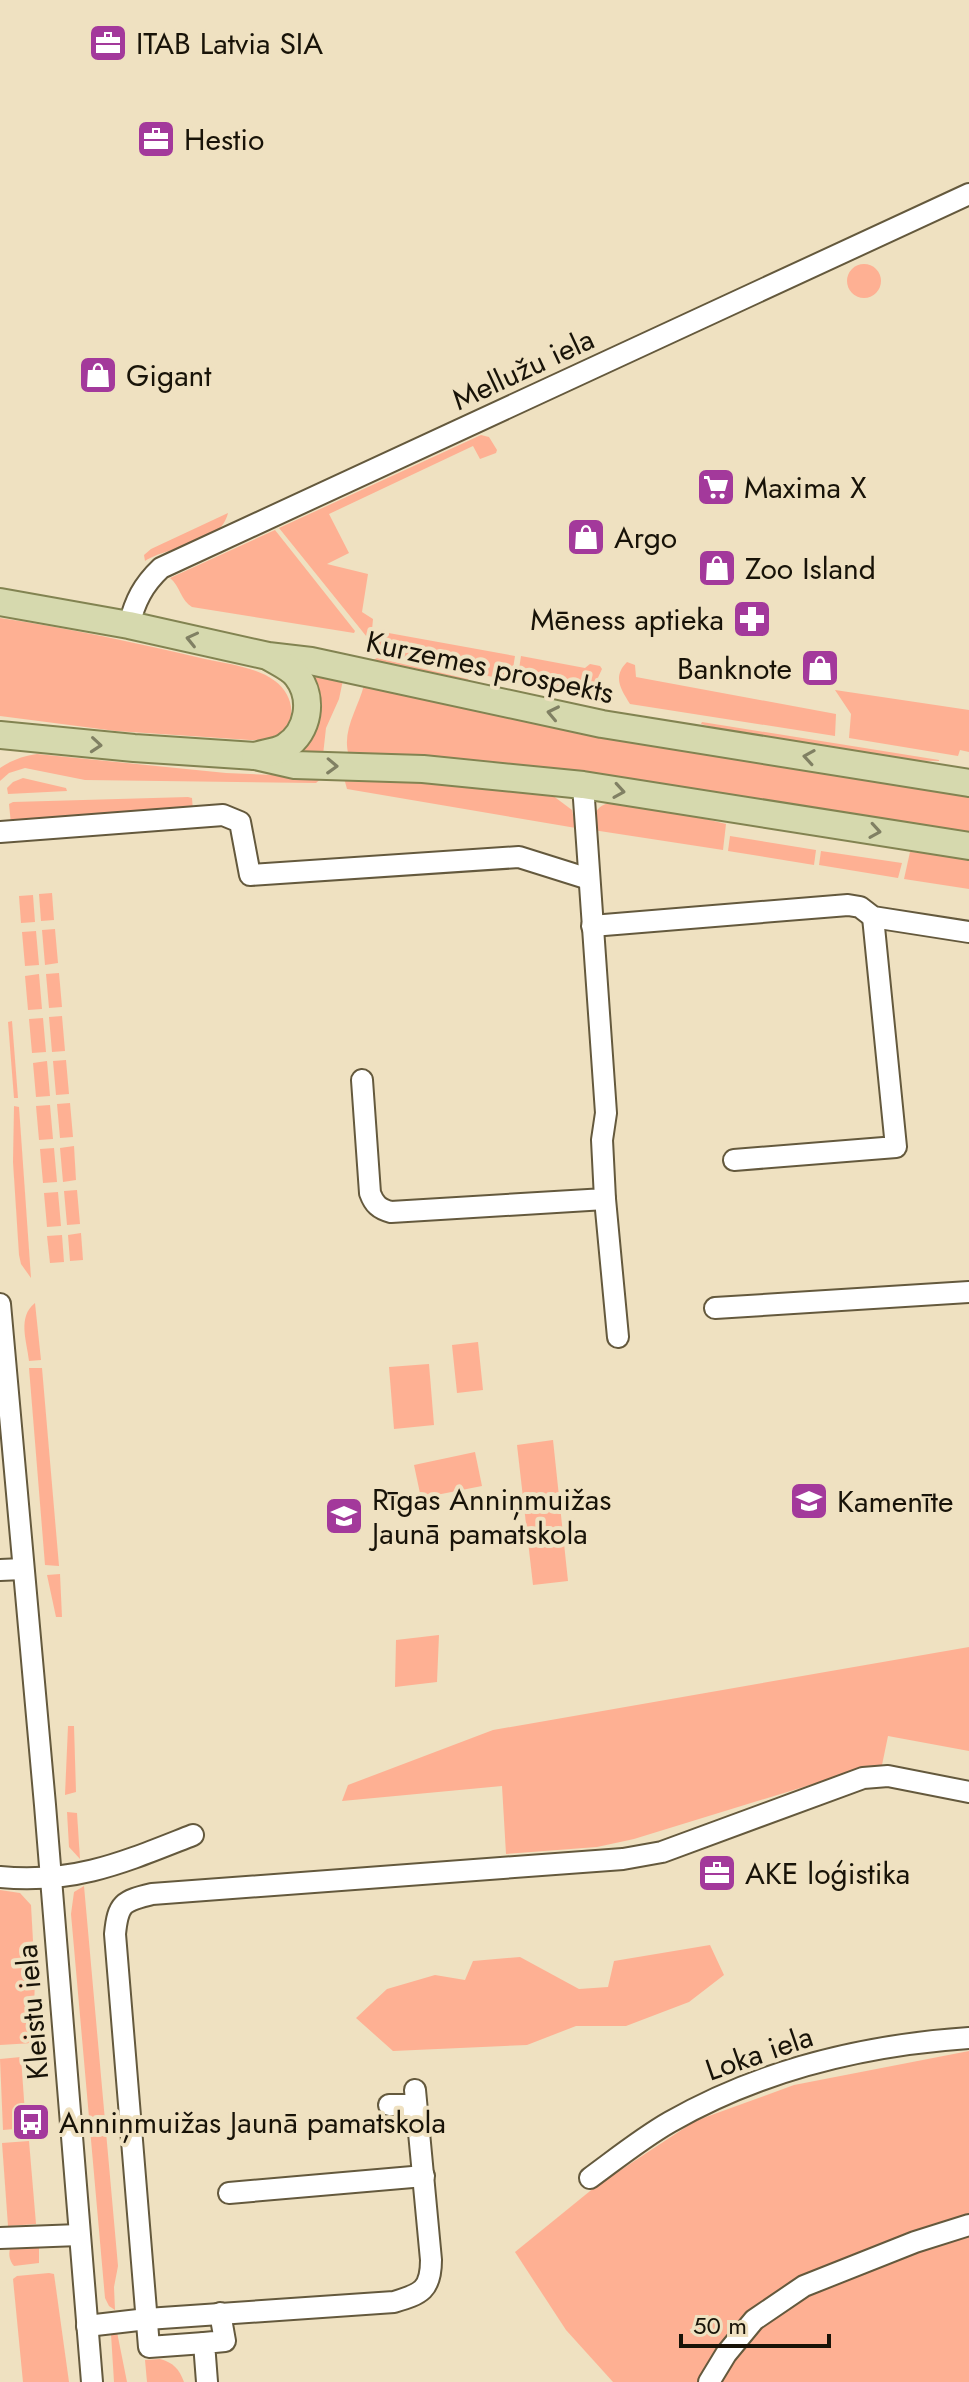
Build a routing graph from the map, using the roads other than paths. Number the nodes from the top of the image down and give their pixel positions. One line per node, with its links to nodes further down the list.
1 (969, 194): 3 (street, Mellužu iela)
2 (0, 602): 3 (main road, Kurzemes prospekts)
3 (129, 625): 4 (main road, Kurzemes prospekts, one-way to 3)
4 (268, 656): 6 (main road); 7 (main road, Kurzemes prospekts, one-way to 4)
5 (6, 741): 6 (main road, one-way to 6)
6 (255, 756): 8 (main road, one-way to 8)
7 (969, 783)
8 (583, 785): 10 (main road, one-way to 10); 11 (street)
9 (0, 832): 11 (street)
10 (969, 846)
11 (589, 879): 13 (street)
12 (873, 917): 13 (street); 14 (street); 16 (street)
13 (592, 926): 17 (street)
14 (969, 932)
15 (362, 1080): 17 (street)
16 (734, 1160)
17 (605, 1199): 21 (street)
18 (969, 1292): 20 (street)
19 (0, 1304): 22 (street, Kleistu iela)
20 (715, 1308)
21 (618, 1337)
22 (23, 1569): 23 (street); 28 (street, Kleistu iela)
23 (0, 1570)
24 (969, 1792): 29 (street)
25 (193, 1835): 26 (street)
26 (104, 1869): 28 (street); 29 (street)
27 (0, 1877): 28 (street)
28 (51, 1878): 36 (street, Kleistu iela)
29 (128, 1900): 39 (street)
30 (969, 2038): 33 (street, Loka iela)
31 (389, 2105): 32 (street)
32 (424, 2176): 34 (street); 38 (street)
33 (590, 2178)
34 (229, 2193)
35 (969, 2225): 44 (street)
36 (79, 2235): 37 (street); 40 (street, Kleistu iela)
37 (0, 2238)
38 (220, 2313): 39 (street); 41 (street)
39 (147, 2319): 40 (street); 41 (street)
40 (87, 2326): 42 (street, Kleistu iela)
41 (204, 2343): 43 (street)
42 (92, 2382)
43 (207, 2382)
44 (709, 2382)

